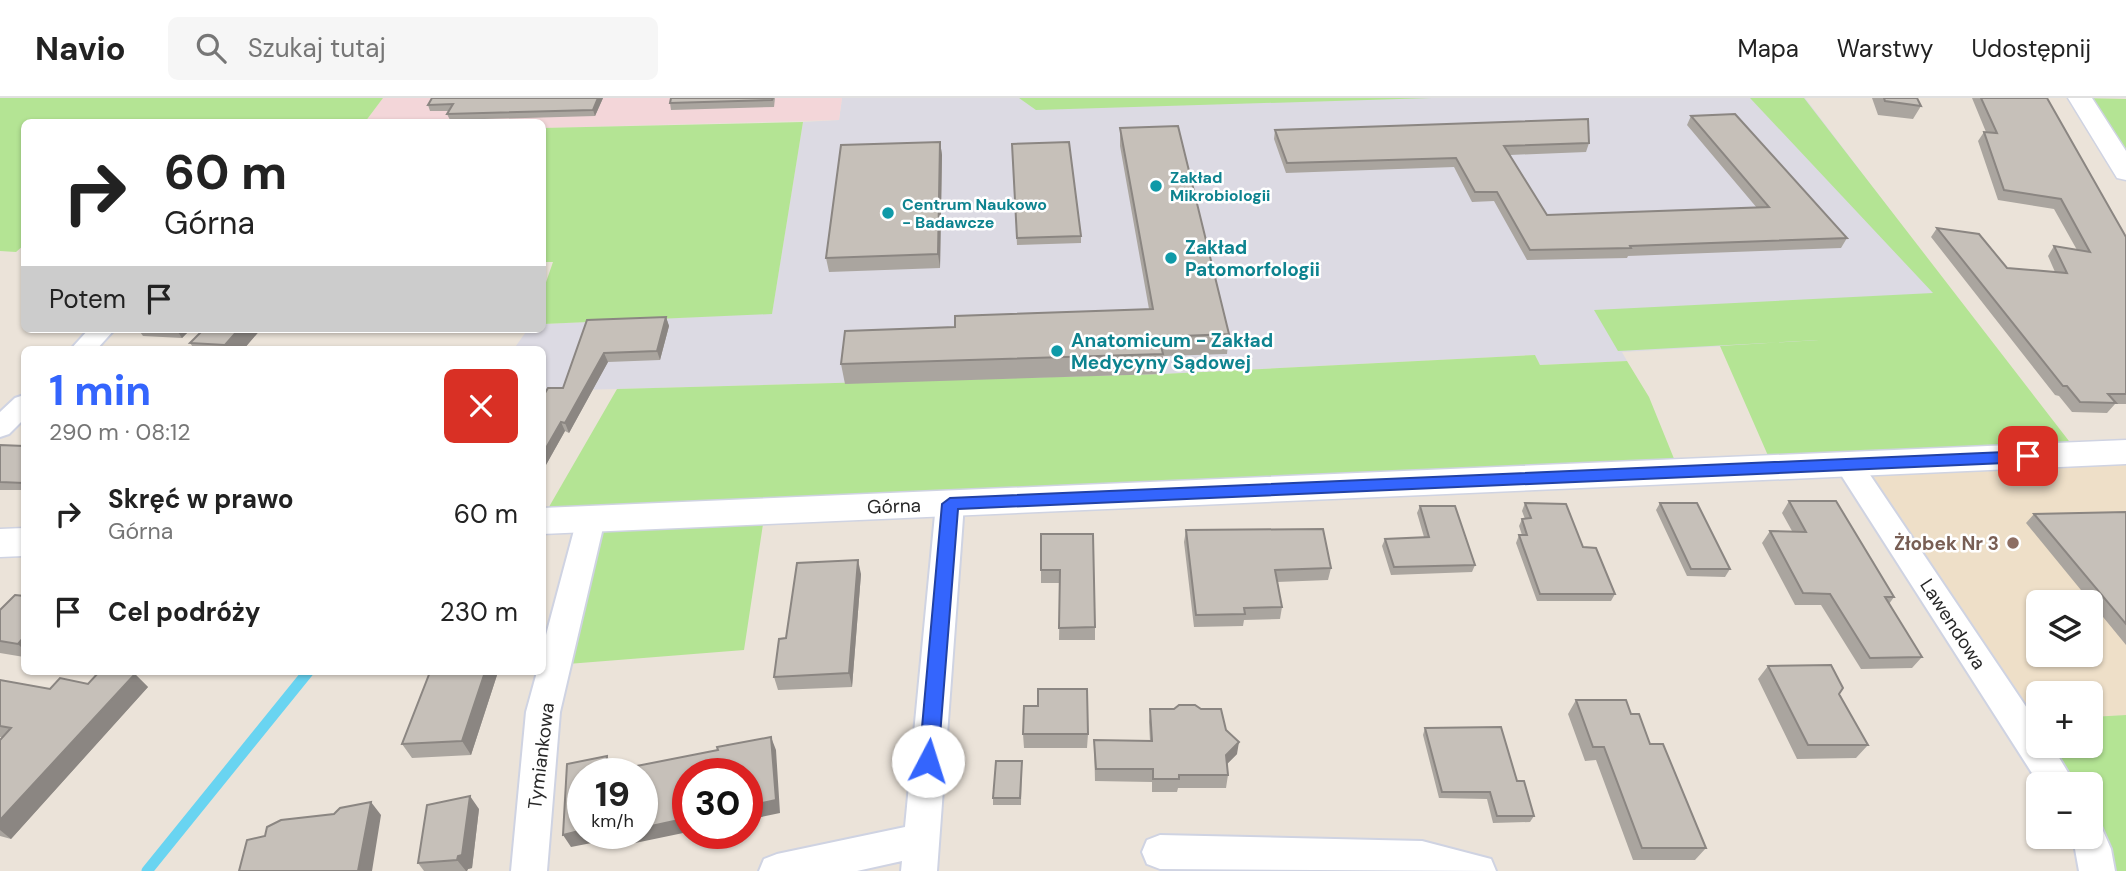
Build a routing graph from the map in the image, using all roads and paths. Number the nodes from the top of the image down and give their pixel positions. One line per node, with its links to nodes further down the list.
1 (2080, 98): 2 (street)
2 (2126, 172)
3 (99, 333): 4 (street)
4 (86, 346)
5 (21, 407): 6 (street)
6 (0, 428)
7 (2126, 452): 8 (street, Górna)
8 (1848, 464): 9 (street, Górna); 14 (street, Lawendowa)
9 (950, 504): 10 (street, Górna); 17 (street)
10 (591, 519): 11 (street, Górna); 18 (street, Tymiankowa)
11 (546, 521)
12 (21, 542): 13 (street)
13 (0, 543)
14 (2050, 772)
15 (2093, 849): 21 (street)
16 (1160, 852): 20 (street)
17 (920, 856): 19 (street)
18 (529, 871)
19 (777, 871)
20 (1478, 871)
21 (2097, 871)

